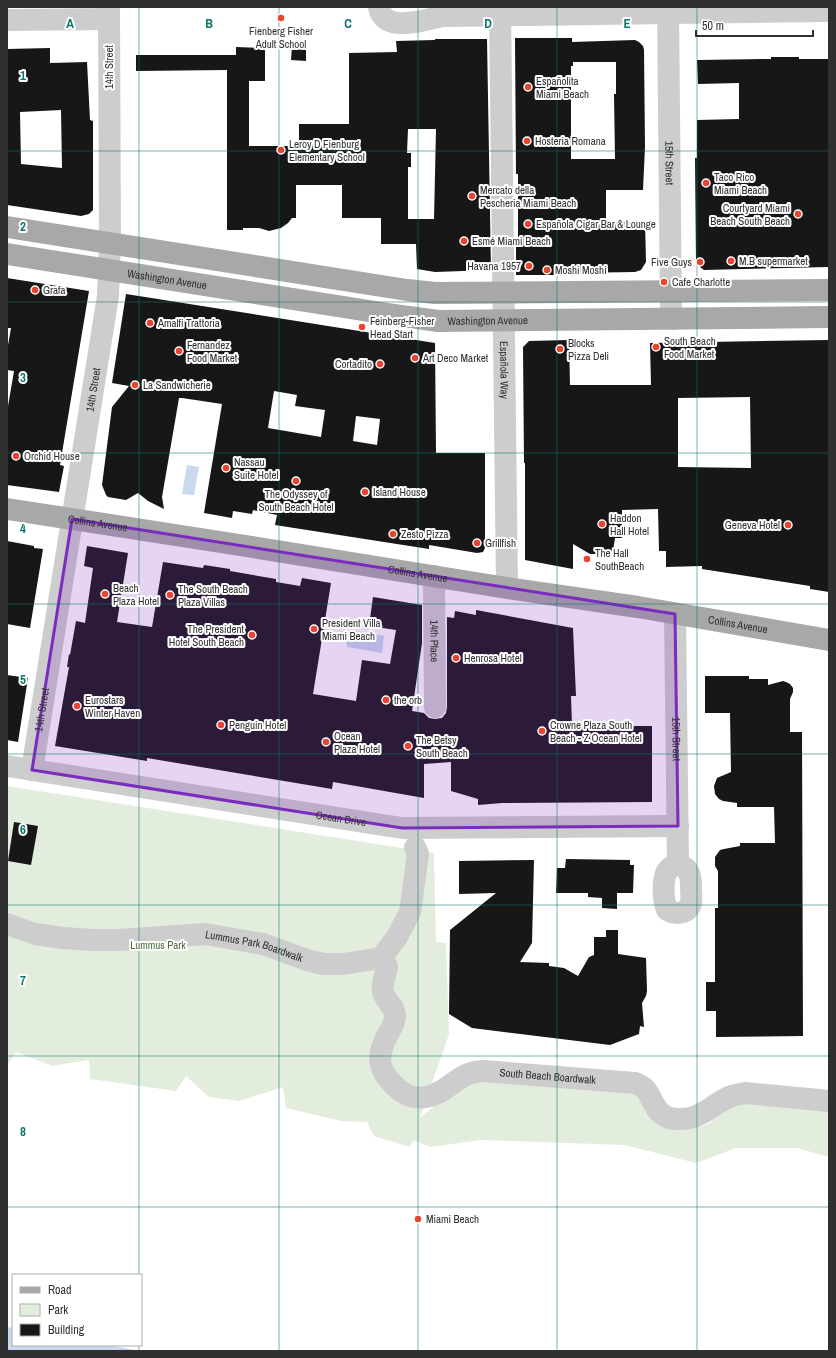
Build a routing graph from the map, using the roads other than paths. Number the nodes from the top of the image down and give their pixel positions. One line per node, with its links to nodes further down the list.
1 (379, 7): 3 (street)
2 (668, 10): 4 (street); 5 (street); 13 (street, 15th Street)
3 (434, 11): 4 (street)
4 (500, 11): 14 (street, Española Way)
5 (829, 12)
6 (109, 13): 7 (street); 9 (street, 14th Street)
7 (7, 20)
8 (7, 227): 9 (main road)
9 (110, 243): 11 (street, 14th Street); 14 (main road)
10 (7, 254): 11 (main road, Washington Avenue)
11 (110, 270): 17 (main road, Washington Avenue); 19 (street, 14th Street)
12 (829, 290): 13 (main road)
13 (671, 292): 14 (main road); 16 (street, 15th Street)
14 (504, 293): 17 (street, Española Way)
15 (829, 317): 16 (main road, Washington Avenue)
16 (671, 319): 17 (main road, Washington Avenue)
17 (505, 320): 21 (street, Española Way)
18 (7, 509): 19 (main road, Collins Avenue)
19 (72, 519): 20 (main road, Collins Avenue); 26 (street, 14th Street)
20 (434, 576): 21 (main road, Collins Avenue); 24 (street, 14th Place)
21 (507, 588): 22 (main road, Collins Avenue)
22 (676, 614): 23 (main road, Collins Avenue); 27 (street, 15th Street)
23 (829, 640)
24 (435, 707)
25 (7, 766): 26 (street, Ocean Drive)
26 (32, 770): 27 (street, Ocean Drive)
27 (678, 826): 29 (street, 15th Street)
28 (415, 847): 31 (street)
29 (678, 864)
30 (7, 924): 31 (street, Lummus Park Boardwalk)
31 (381, 958): 32 (street, South Beach Boardwalk)
32 (829, 1101)

